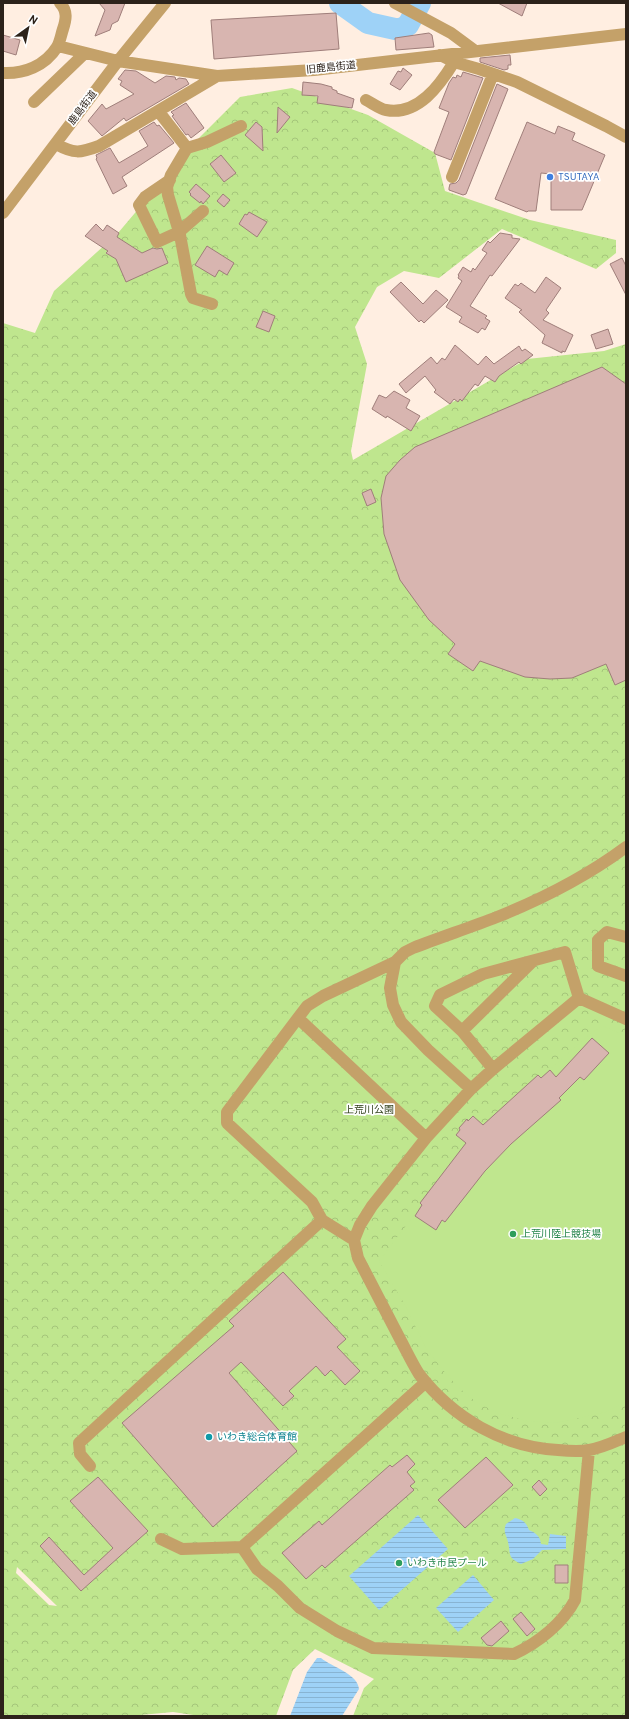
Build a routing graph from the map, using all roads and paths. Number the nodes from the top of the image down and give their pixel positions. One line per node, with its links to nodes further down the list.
1 (60, 3): 5 (street)
2 (165, 3): 9 (street, 鹿島街道)
3 (395, 3): 6 (street)
4 (626, 34): 6 (street, 旧鹿島街道)
5 (58, 46): 7 (street); 11 (street)
6 (474, 50): 8 (street, 旧鹿島街道)
7 (85, 53): 9 (street); 15 (street)
8 (440, 55): 10 (street); 13 (street, 旧鹿島街道)
9 (118, 61): 13 (street); 19 (street, 鹿島街道)
10 (454, 62): 12 (street); 14 (street)
11 (3, 74)
12 (493, 74): 18 (street); 21 (street)
13 (217, 76): 16 (street, 旧鹿島街道)
14 (366, 100)
15 (34, 102)
16 (159, 112): 19 (street, 旧鹿島街道); 20 (street)
17 (241, 126): 20 (street)
18 (626, 137)
19 (56, 144): 24 (street, 鹿島街道)
20 (187, 148): 22 (street)
21 (452, 177)
22 (170, 180): 25 (street); 25 (street)
23 (203, 211): 25 (street)
24 (3, 213)
25 (179, 232): 26 (street)
26 (212, 304)
27 (626, 847): 30 (street)
28 (626, 937): 31 (street)
29 (534, 961): 32 (street); 35 (street); 35 (street)
30 (395, 962): 33 (street); 37 (street)
31 (626, 976)
32 (579, 998): 34 (street); 36 (street)
33 (298, 1018): 38 (street); 39 (street)
34 (626, 1019)
35 (462, 1031): 36 (street)
36 (493, 1069): 37 (street)
37 (471, 1088): 38 (street)
38 (426, 1138): 40 (street)
39 (322, 1220): 40 (street); 44 (street)
40 (354, 1240): 41 (street)
41 (426, 1382): 43 (street); 46 (street)
42 (626, 1436): 43 (street)
43 (589, 1450): 46 (street)
44 (90, 1466)
45 (161, 1539): 46 (street)
46 (242, 1547)

